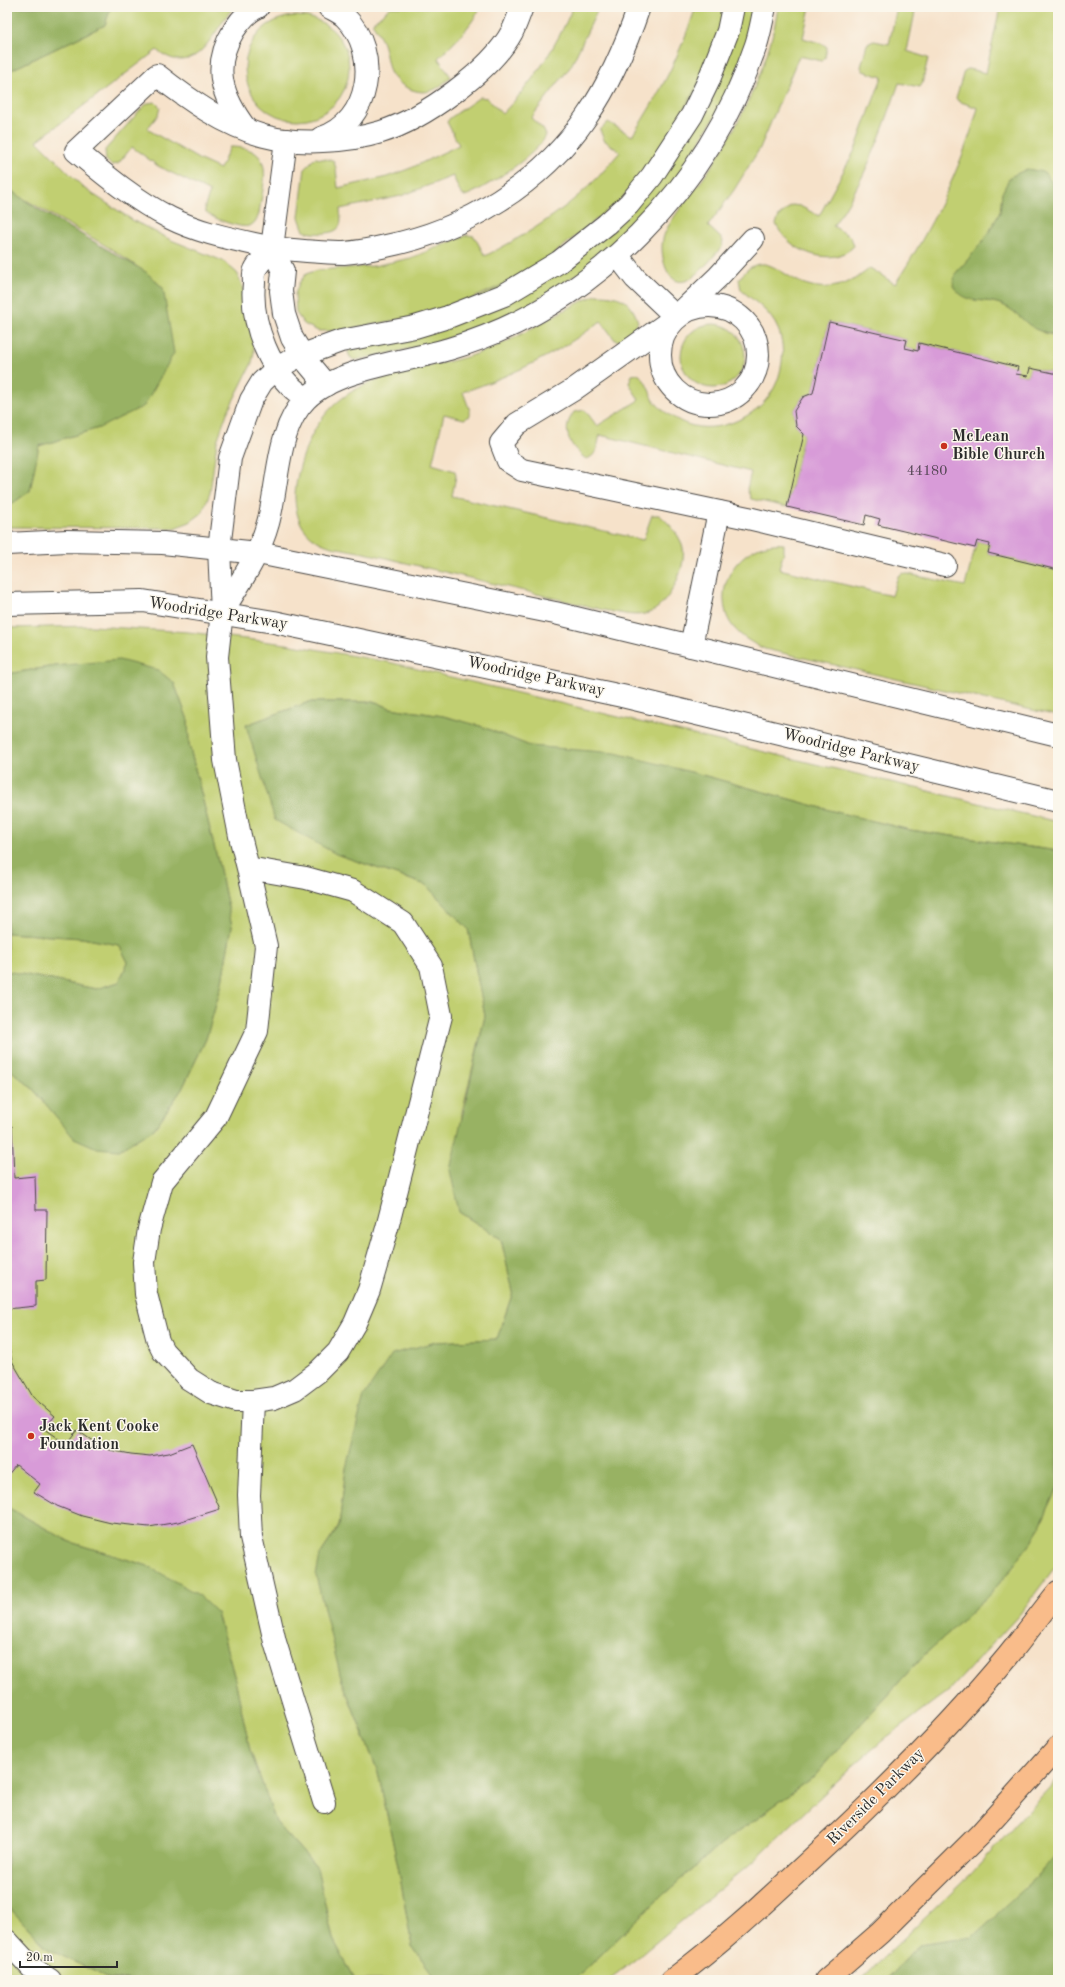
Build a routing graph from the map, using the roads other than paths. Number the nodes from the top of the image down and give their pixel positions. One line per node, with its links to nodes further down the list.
1 (258, 7): 7 (street)
2 (329, 7): 9 (street)
3 (522, 7): 9 (street)
4 (639, 7): 11 (street)
5 (734, 7): 14 (street)
6 (765, 7): 12 (street)
7 (248, 131): 8 (street); 11 (street)
8 (286, 140): 9 (street); 11 (street)
9 (310, 141)
10 (753, 239): 13 (street)
11 (272, 248): 14 (street); 15 (street)
12 (618, 256): 13 (street); 16 (street)
13 (676, 317): 13 (street); 18 (street)
14 (302, 355): 15 (street); 16 (street)
15 (277, 368): 17 (street); 20 (street)
16 (326, 385): 17 (street)
17 (306, 398): 21 (street)
18 (719, 512): 22 (street); 25 (street)
19 (7, 544): 20 (street)
20 (219, 549): 21 (street); 24 (street)
21 (258, 553): 24 (street); 25 (street)
22 (945, 565)
23 (7, 604): 24 (street, Woodridge Parkway)
24 (222, 612): 27 (street, Woodridge Parkway); 28 (street)
25 (691, 646): 26 (street)
26 (1058, 735)
27 (1058, 801)
28 (248, 868): 29 (street); 29 (street)
29 (253, 1401): 32 (street)
30 (1058, 1592): 35 (main road, Riverside Parkway)
31 (1058, 1747): 36 (main road)
32 (324, 1802)
33 (7, 1941): 34 (street)
34 (50, 1980)
35 (672, 1980)
36 (826, 1980)

